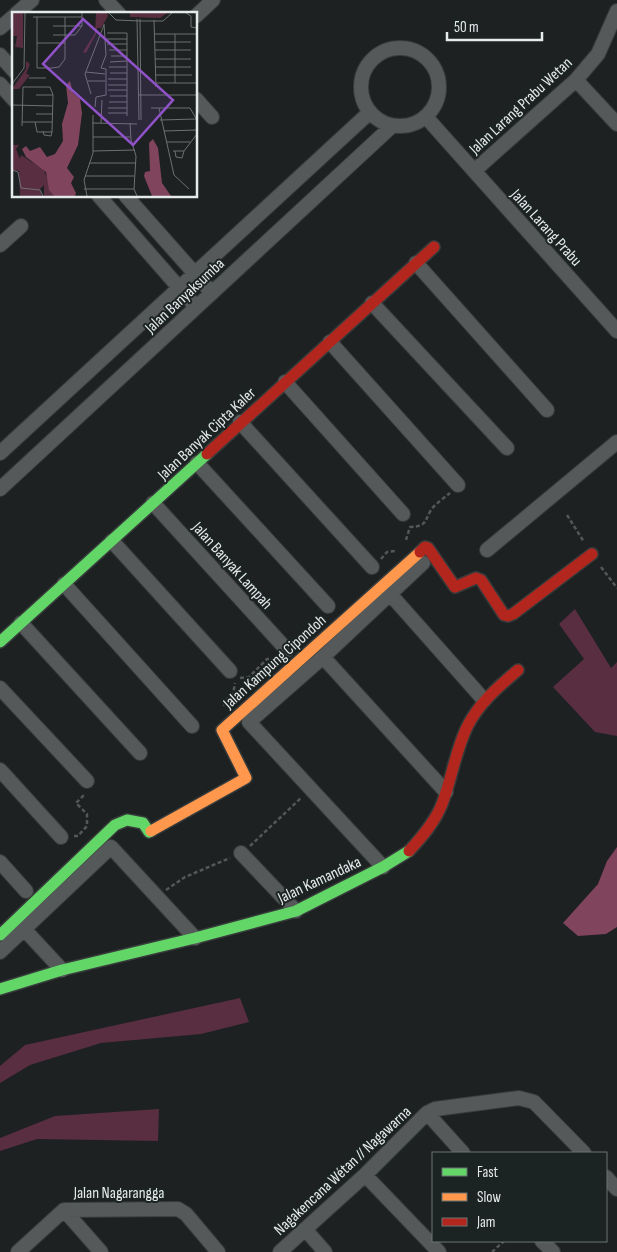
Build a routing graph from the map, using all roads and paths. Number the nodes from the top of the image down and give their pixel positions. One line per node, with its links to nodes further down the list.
1 (32, 0): 5 (street)
2 (106, 0): 6 (street)
3 (213, 0): 7 (street)
4 (617, 11): 12 (street, Jalan Larang Prabu Wetan)
5 (18, 12)
6 (117, 12)
7 (198, 14)
8 (12, 18): 9 (street)
9 (0, 28)
10 (0, 55): 11 (street)
11 (12, 69)
12 (576, 80): 19 (street); 21 (street, Jalan Larang Prabu Wetan)
13 (0, 84): 14 (street)
14 (12, 98)
15 (198, 101): 17 (street)
16 (370, 113): 18 (street); 20 (street); 28 (street, Jalan Banyaksumba)
17 (212, 117)
18 (426, 117): 20 (street); 21 (street, Jalan Larang Prabu)
19 (617, 124)
20 (391, 126): 30 (street, Jalan Banyaksumba)
21 (474, 171): 33 (street, Jalan Larang Prabu)
22 (101, 198): 29 (street)
23 (128, 198): 28 (street)
24 (21, 226): 25 (street)
25 (0, 245)
26 (434, 247): 27 (street, Jalan Banyak Cipta Kaler)
27 (416, 263): 31 (street, Jalan Banyak Cipta Kaler); 36 (street)
28 (195, 274): 29 (street, Jalan Banyaksumba); 30 (street)
29 (180, 288): 32 (street); 40 (street, Jalan Banyaksumba)
30 (212, 293): 32 (street, Jalan Banyaksumba)
31 (372, 303): 34 (street, Jalan Banyak Cipta Kaler); 39 (street)
32 (196, 307): 43 (street, Jalan Banyaksumba)
33 (617, 332)
34 (330, 342): 35 (street, Jalan Banyak Cipta Kaler); 42 (street)
35 (285, 382): 37 (street, Jalan Banyak Cipta Kaler); 45 (street)
36 (547, 410)
37 (240, 422): 41 (street, Jalan Banyak Cipta Kaler); 52 (street)
38 (617, 442): 48 (street)
39 (506, 448)
40 (0, 453)
41 (197, 463): 44 (street, Jalan Banyak Cipta Kaler); 55 (street)
42 (458, 485): 47 (path)
43 (0, 489)
44 (153, 503): 46 (street, Jalan Banyak Cipta Kaler); 58 (street, Jalan Banyak Lampah)
45 (403, 514)
46 (112, 541): 53 (street, Jalan Banyak Cipta Kaler); 61 (street)
47 (402, 545)
48 (487, 550)
49 (396, 551): 52 (path)
50 (592, 554): 77 (street, Jalan Kampung Cipondoh)
51 (423, 563): 54 (street)
52 (372, 567)
53 (64, 584): 56 (street, Jalan Banyak Cipta Kaler); 65 (street)
54 (390, 594): 59 (street); 63 (street)
55 (328, 606)
56 (22, 623): 57 (street, Jalan Banyak Cipta Kaler); 66 (street)
57 (2, 636)
58 (287, 650): 64 (path)
59 (323, 657): 69 (street); 73 (street)
60 (518, 670): 63 (street, Jalan Kamandaka)
61 (230, 671)
62 (0, 688): 68 (street)
63 (484, 700): 69 (street, Jalan Kamandaka)
64 (223, 713)
65 (192, 726)
66 (140, 753)
67 (0, 770): 70 (street)
68 (87, 781): 70 (path)
69 (446, 792): 73 (street, Jalan Kamandaka)
70 (61, 837)
71 (241, 854): 75 (street)
72 (0, 862): 74 (street)
73 (383, 867): 75 (street, Jalan Kamandaka)
74 (26, 891)
75 (296, 911): 78 (street, Jalan Kamandaka)
76 (24, 929): 78 (street); 79 (street); 80 (street)
77 (0, 935)
78 (195, 938): 80 (street, Jalan Kamandaka)
79 (0, 952)
80 (62, 970): 81 (street, Jalan Kamandaka)
81 (0, 989)
82 (427, 1113): 83 (street); 84 (street, Nagakencana Wétan // Nagawarna); 85 (street, Nagakencana Wétan // Nagawarna)
83 (462, 1152)
84 (583, 1152)
85 (365, 1175): 89 (street, Nagakencana Wétan // Nagawarna); 97 (street)
86 (607, 1178): 87 (street)
87 (617, 1189)
88 (64, 1210): 92 (street, Jalan Nagarangga); 93 (street); 94 (street, Jalan Nagarangga)
89 (305, 1229): 95 (street, Nagakencana Wétan // Nagawarna); 96 (street)
90 (503, 1242): 98 (path)
91 (543, 1242): 99 (street)
92 (18, 1252)
93 (101, 1252)
94 (218, 1252)
95 (280, 1252)
96 (325, 1252)
97 (439, 1252)
98 (492, 1252)
99 (553, 1252)

